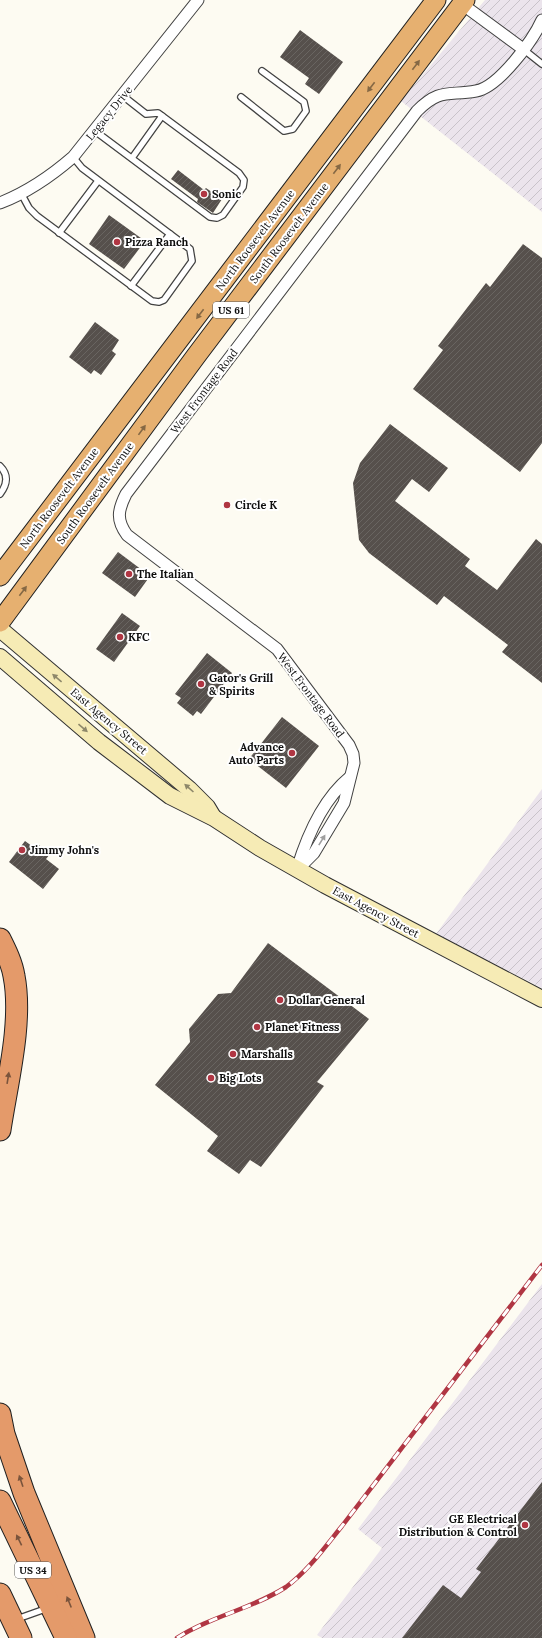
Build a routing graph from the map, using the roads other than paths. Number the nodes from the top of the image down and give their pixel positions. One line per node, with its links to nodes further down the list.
1 (198, 0): 8 (street, Legacy Drive)
2 (436, 0): 22 (highway, North Roosevelt Avenue / US 61, one-way to 22)
3 (464, 2): 5 (street); 23 (highway, South Roosevelt Avenue / US 61, one-way to 3)
4 (542, 20): 5 (street, West Frontage Road)
5 (522, 49): 6 (lane); 27 (street, West Frontage Road)
6 (542, 64)
7 (262, 71): 9 (lane)
8 (123, 96): 10 (lane); 11 (street, Legacy Drive)
9 (241, 97)
10 (162, 116): 13 (lane); 13 (lane)
11 (94, 131): 12 (street, Legacy Drive); 13 (lane)
12 (73, 157): 14 (lane); 15 (street, Legacy Drive)
13 (132, 158)
14 (98, 181): 17 (lane); 18 (lane)
15 (22, 195): 16 (street, Legacy Drive); 17 (lane)
16 (0, 203)
17 (59, 232): 19 (lane)
18 (170, 234): 19 (lane); 19 (lane)
19 (131, 286)
20 (0, 466): 21 (lane)
21 (0, 494)
22 (0, 576)
23 (0, 622)
24 (0, 629): 26 (main road, East Agency Street, one-way to 24)
25 (0, 657): 26 (main road, East Agency Street, one-way to 26)
26 (214, 818): 27 (main road, East Agency Street)
27 (297, 870): 29 (main road, East Agency Street)
28 (0, 939): 30 (highway, one-way to 28)
29 (542, 999)
30 (0, 1130)
31 (0, 1414): 37 (highway, one-way to 31)
32 (0, 1501): 34 (highway, US 34, one-way to 32)
33 (0, 1594): 35 (highway)
34 (51, 1607): 35 (lane); 36 (highway, US 34)
35 (12, 1627)
36 (66, 1638)
37 (84, 1638)

